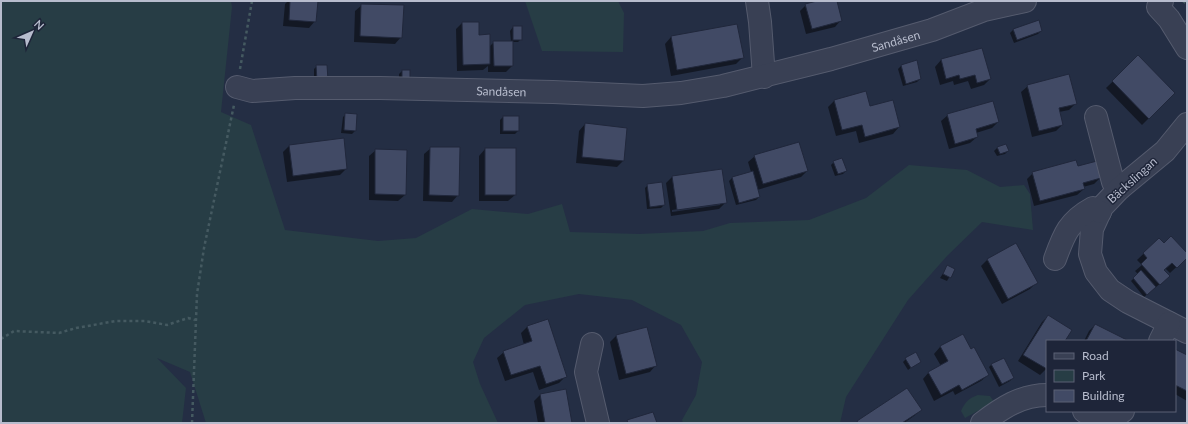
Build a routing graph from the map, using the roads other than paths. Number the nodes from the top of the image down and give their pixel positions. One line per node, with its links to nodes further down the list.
1 (757, 1): 6 (street)
2 (1026, 1): 4 (street, Sandåsen)
3 (1155, 3): 5 (street)
4 (983, 6): 6 (street, Sandåsen)
5 (1187, 48)
6 (764, 77): 7 (street, Sandåsen)
7 (237, 87)
8 (1096, 117): 10 (street)
9 (1187, 124): 10 (street, Bäckslingan)
10 (1119, 189): 11 (street, Bäckslingan)
11 (1100, 212): 12 (street); 13 (street, Bäckslingan)
12 (1055, 259)
13 (1172, 332)
14 (592, 344): 18 (street)
15 (1046, 396): 19 (street)
16 (1085, 412): 17 (street)
17 (1122, 412)
18 (598, 423)
19 (982, 423)

